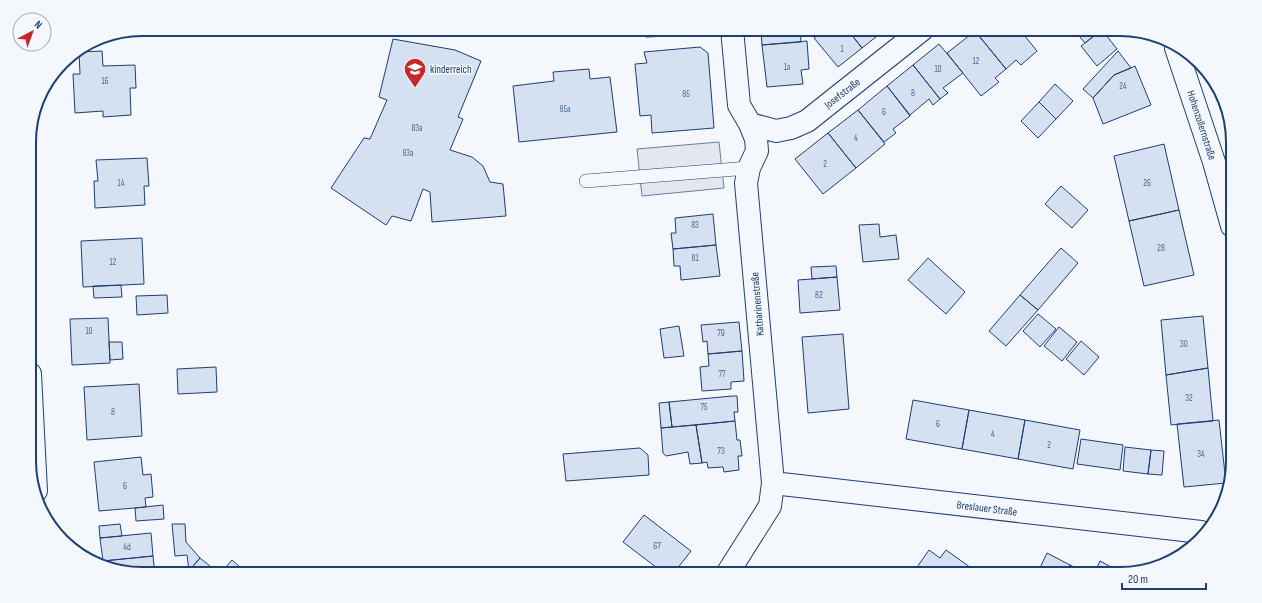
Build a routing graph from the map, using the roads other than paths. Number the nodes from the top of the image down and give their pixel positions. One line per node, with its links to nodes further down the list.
1 (733, 36): 4 (street, Katharinenstraße)
2 (914, 36): 4 (street, Josefstraße)
3 (1178, 54): 7 (street, Hohenzollernstraße)
4 (750, 124): 5 (street, Katharinenstraße)
5 (749, 168): 6 (lane); 8 (street, Katharinenstraße)
6 (586, 181)
7 (1226, 205)
8 (773, 483): 9 (street, Breslauer Straße); 10 (street, Katharinenstraße)
9 (1199, 532)
10 (731, 567)

